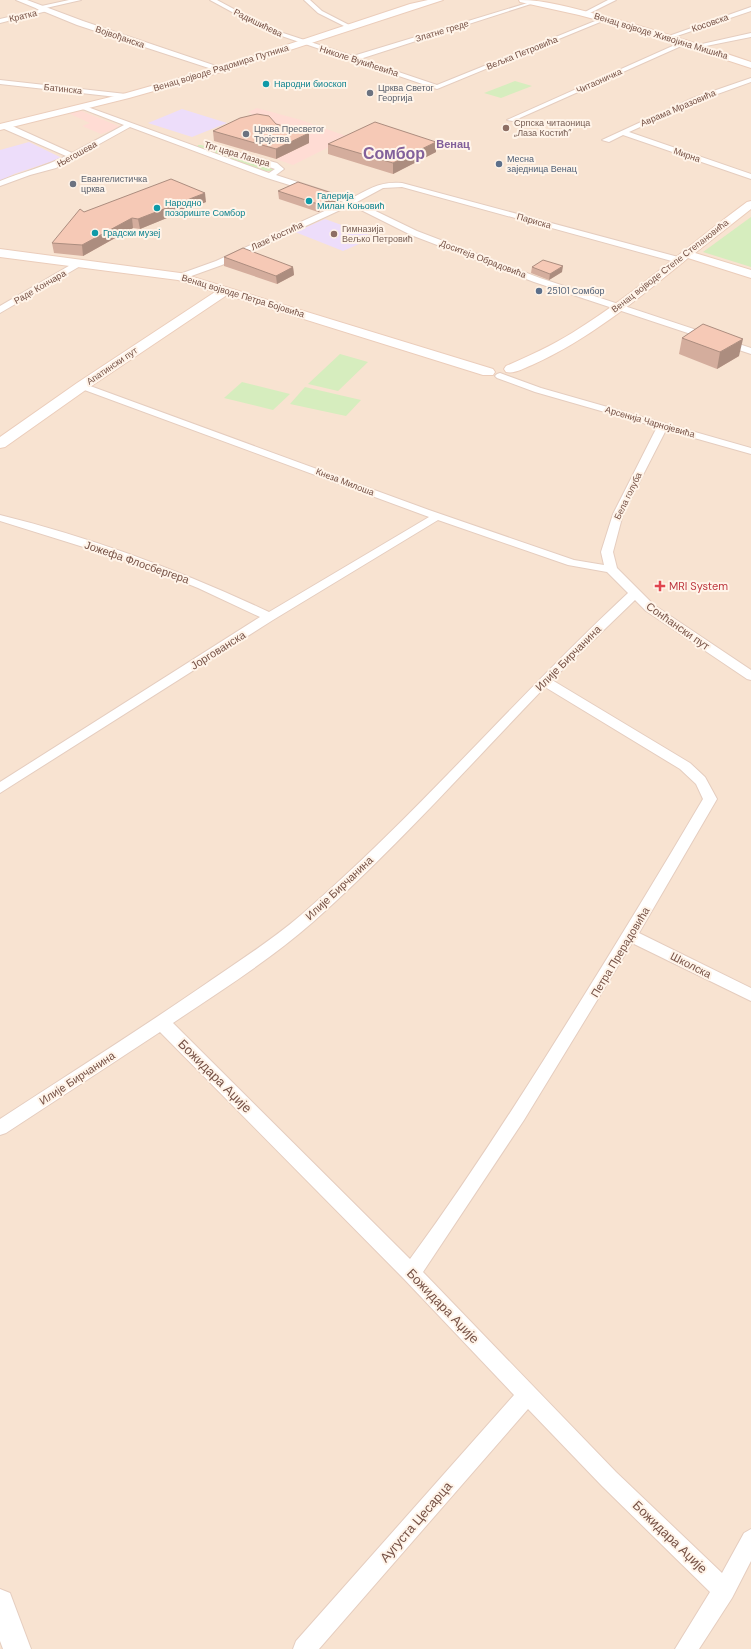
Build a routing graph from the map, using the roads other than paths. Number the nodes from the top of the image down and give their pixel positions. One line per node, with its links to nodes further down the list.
1 (20, 0): 10 (street, Војвођанска)
2 (78, 0): 10 (street, Кратка)
3 (213, 0): 19 (street, Радишићева)
4 (307, 0): 15 (street)
5 (422, 0): 6 (main road)
6 (436, 0): 9 (main road, Венац војводе Радомира Путника)
7 (613, 0): 12 (street)
8 (527, 1): 12 (main road, Венац војводе Живојина Мишића); 21 (street, Златне греде)
9 (414, 3): 15 (main road, Венац војводе Радомира Путника)
10 (42, 9): 14 (street, Кратка); 23 (street, Војвођанска)
11 (751, 9): 17 (street, Косовска)
12 (586, 13): 13 (main road, Венац војводе Живојина Мишића)
13 (607, 18): 17 (main road, Венац војводе Живојина Мишића); 26 (street, Вељка Петровића)
14 (0, 21)
15 (350, 27): 19 (main road, Венац војводе Радомира Путника)
16 (751, 35): 20 (street)
17 (669, 37): 18 (main road, Венац војводе Живојина Мишића)
18 (686, 42): 20 (main road, Венац војводе Живојина Мишића); 29 (street, Читаоничка)
19 (303, 43): 21 (street, Николе Вукићевића); 23 (main road, Венац војводе Радомира Путника)
20 (696, 46): 22 (main road, Венац војводе Живојина Мишића)
21 (352, 59): 26 (street, Николе Вукићевића)
22 (751, 65)
23 (221, 69): 27 (main road, Венац војводе Радомира Путника)
24 (751, 80): 32 (street, Аврама Мразовића)
25 (0, 82): 27 (street, Батинска)
26 (437, 87)
27 (126, 96): 28 (main road, Венац војводе Радомира Путника)
28 (82, 107): 30 (street, Трг цара Лазара); 31 (main road, Венац војводе Радомира Путника)
29 (511, 120)
30 (129, 125): 34 (street, Трг цара Лазара); 35 (street, Његошева)
31 (3, 126): 35 (street)
32 (624, 132): 33 (street, Аврама Мразовића); 37 (street, Мирна)
33 (606, 140)
34 (179, 142): 36 (street, Трг цара Лазара); 36 (street, Трг цара Лазара)
35 (72, 156): 38 (street, Његошева)
36 (270, 176): 40 (street, Доситеја Обрадовића)
37 (751, 177)
38 (0, 184)
39 (389, 184): 40 (street, Лазе Костића); 43 (street, Париска)
40 (350, 202): 46 (street, Лазе Костића); 48 (street, Доситеја Обрадовића)
41 (751, 204): 43 (main road, Венац војводе Степе Степановића)
42 (0, 253): 44 (main road, Венац војводе Петра Бојовића)
43 (683, 257): 45 (main road); 48 (main road, Венац војводе Степе Степановића)
44 (79, 263): 46 (main road, Венац војводе Петра Бојовића); 49 (street, Раде Кончара)
45 (751, 274)
46 (180, 277): 47 (main road, Венац војводе Петра Бојовића)
47 (225, 290): 51 (main road, Венац војводе Петра Бојовића); 52 (main road, Апатински пут)
48 (618, 307): 50 (street, Доситеја Обрадовића); 51 (main road, Венац војводе Степе Степановића)
49 (0, 310)
50 (751, 351)
51 (500, 370): 53 (street, Арсенија Чарнојевића)
52 (82, 386): 54 (main road, Апатински пут); 56 (street, Кнеза Милоша)
53 (663, 426): 55 (street, Арсенија Чарнојевића); 58 (street, Бела голуба)
54 (0, 444)
55 (751, 451)
56 (438, 516): 58 (street, Кнеза Милоша); 60 (street, Јоргованска)
57 (0, 518): 60 (street, Јожефа Флосбергера)
58 (611, 568): 59 (street, Сонћански пут)
59 (634, 594): 61 (street, Сонћански пут); 62 (street, Илије Бирчанина)
60 (270, 617): 63 (street, Јоргованска)
61 (751, 676)
62 (545, 681): 64 (street, Петра Прерадовића); 66 (street, Илије Бирчанина)
63 (0, 788)
64 (630, 936): 65 (street, Школска); 68 (street, Петра Прерадовића)
65 (751, 995)
66 (162, 1023): 67 (street, Илије Бирчанина); 68 (street, Божидара Аџије)
67 (0, 1128)
68 (412, 1274): 69 (street, Божидара Аџије)
69 (528, 1394): 71 (street, Божидара Аџије); 74 (street, Аугуста Цесарца)
70 (751, 1540): 71 (street)
71 (724, 1590): 75 (street)
72 (0, 1603): 73 (street)
73 (17, 1649)
74 (304, 1649)
75 (686, 1649)

